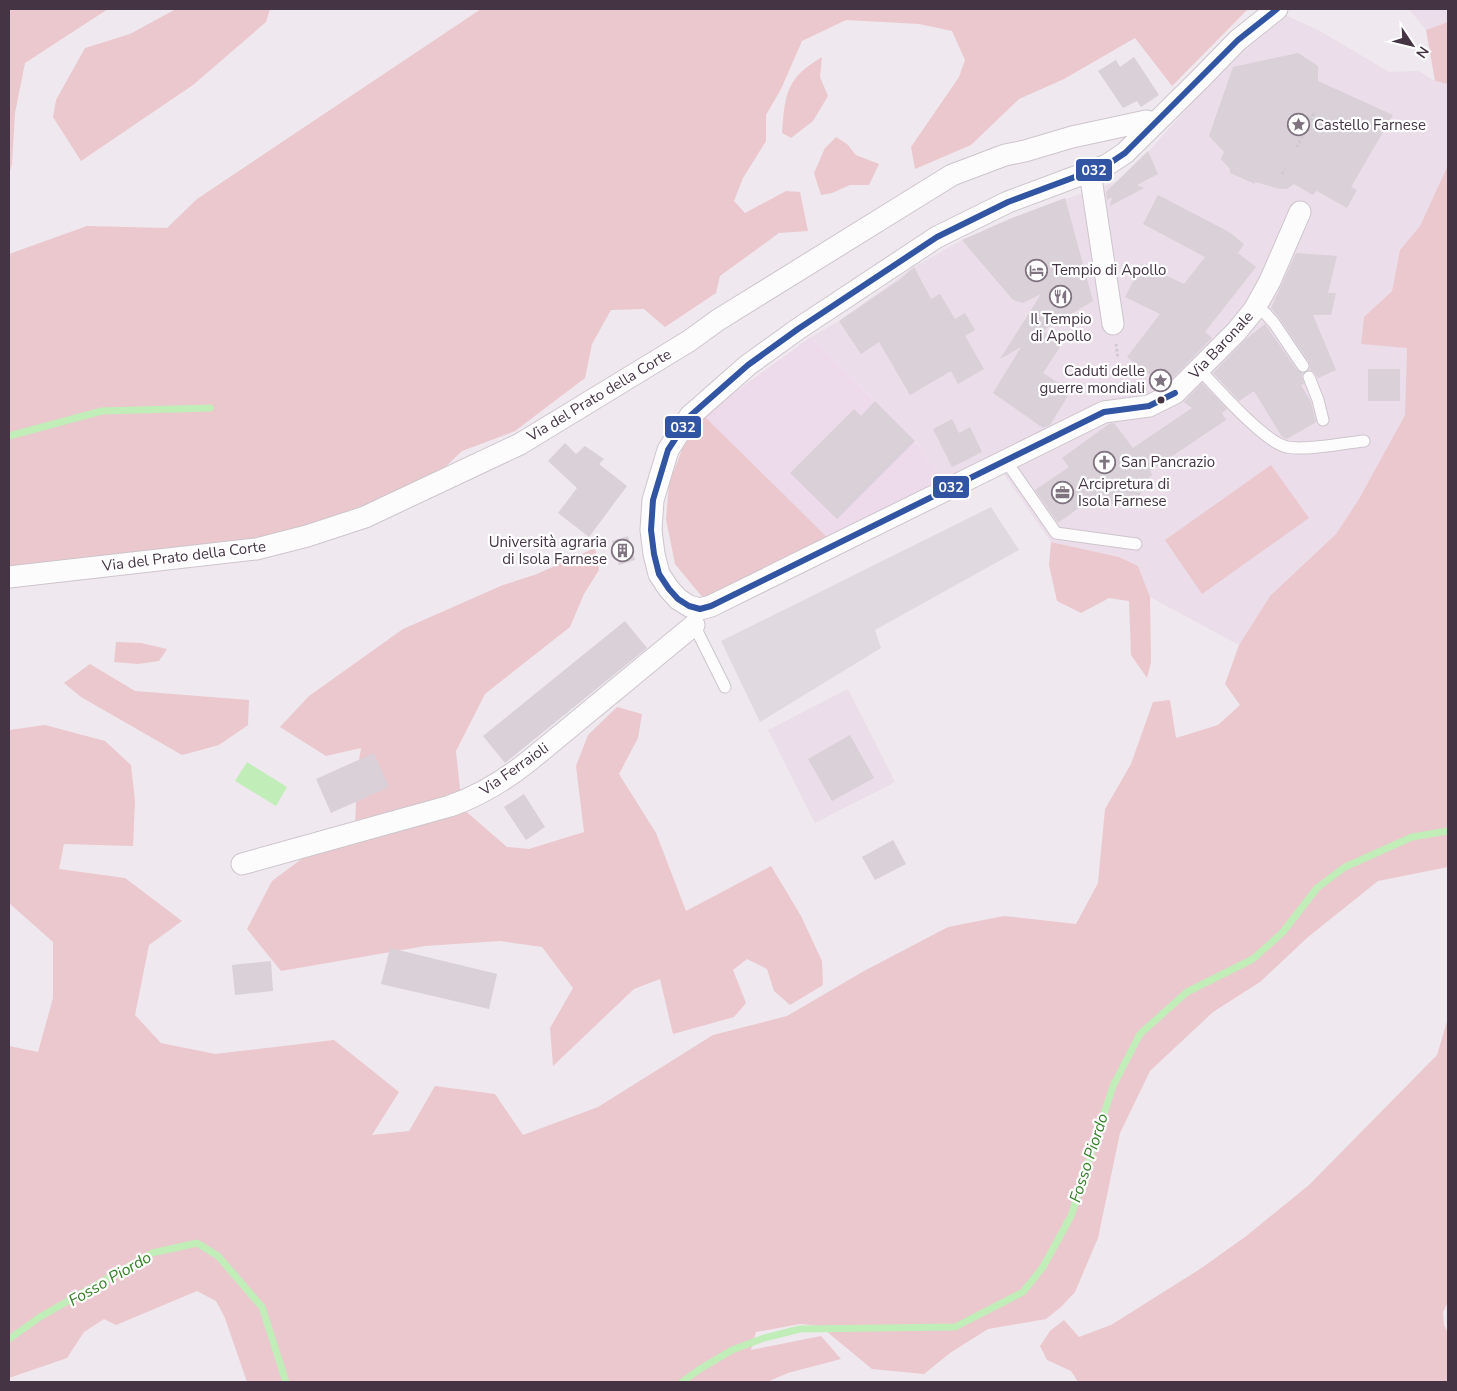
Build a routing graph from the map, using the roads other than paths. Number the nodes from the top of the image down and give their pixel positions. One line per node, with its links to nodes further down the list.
1 (1277, 9): 2 (street)
2 (1155, 123): 3 (street); 12 (street, Via del Prato della Corte)
3 (1090, 172): 6 (street); 13 (street)
4 (1300, 212): 5 (street, Via Baronale)
5 (1254, 310): 7 (street, Via Baronale); 8 (lane)
6 (1113, 324)
7 (1199, 369): 9 (lane); 10 (street, Via Baronale)
8 (1323, 420)
9 (1364, 441)
10 (1006, 460): 11 (lane); 13 (street, Via Ferraioli)
11 (1136, 544)
12 (9, 577)
13 (697, 617): 14 (lane); 15 (street, Via Ferraioli)
14 (725, 687)
15 (242, 864)

